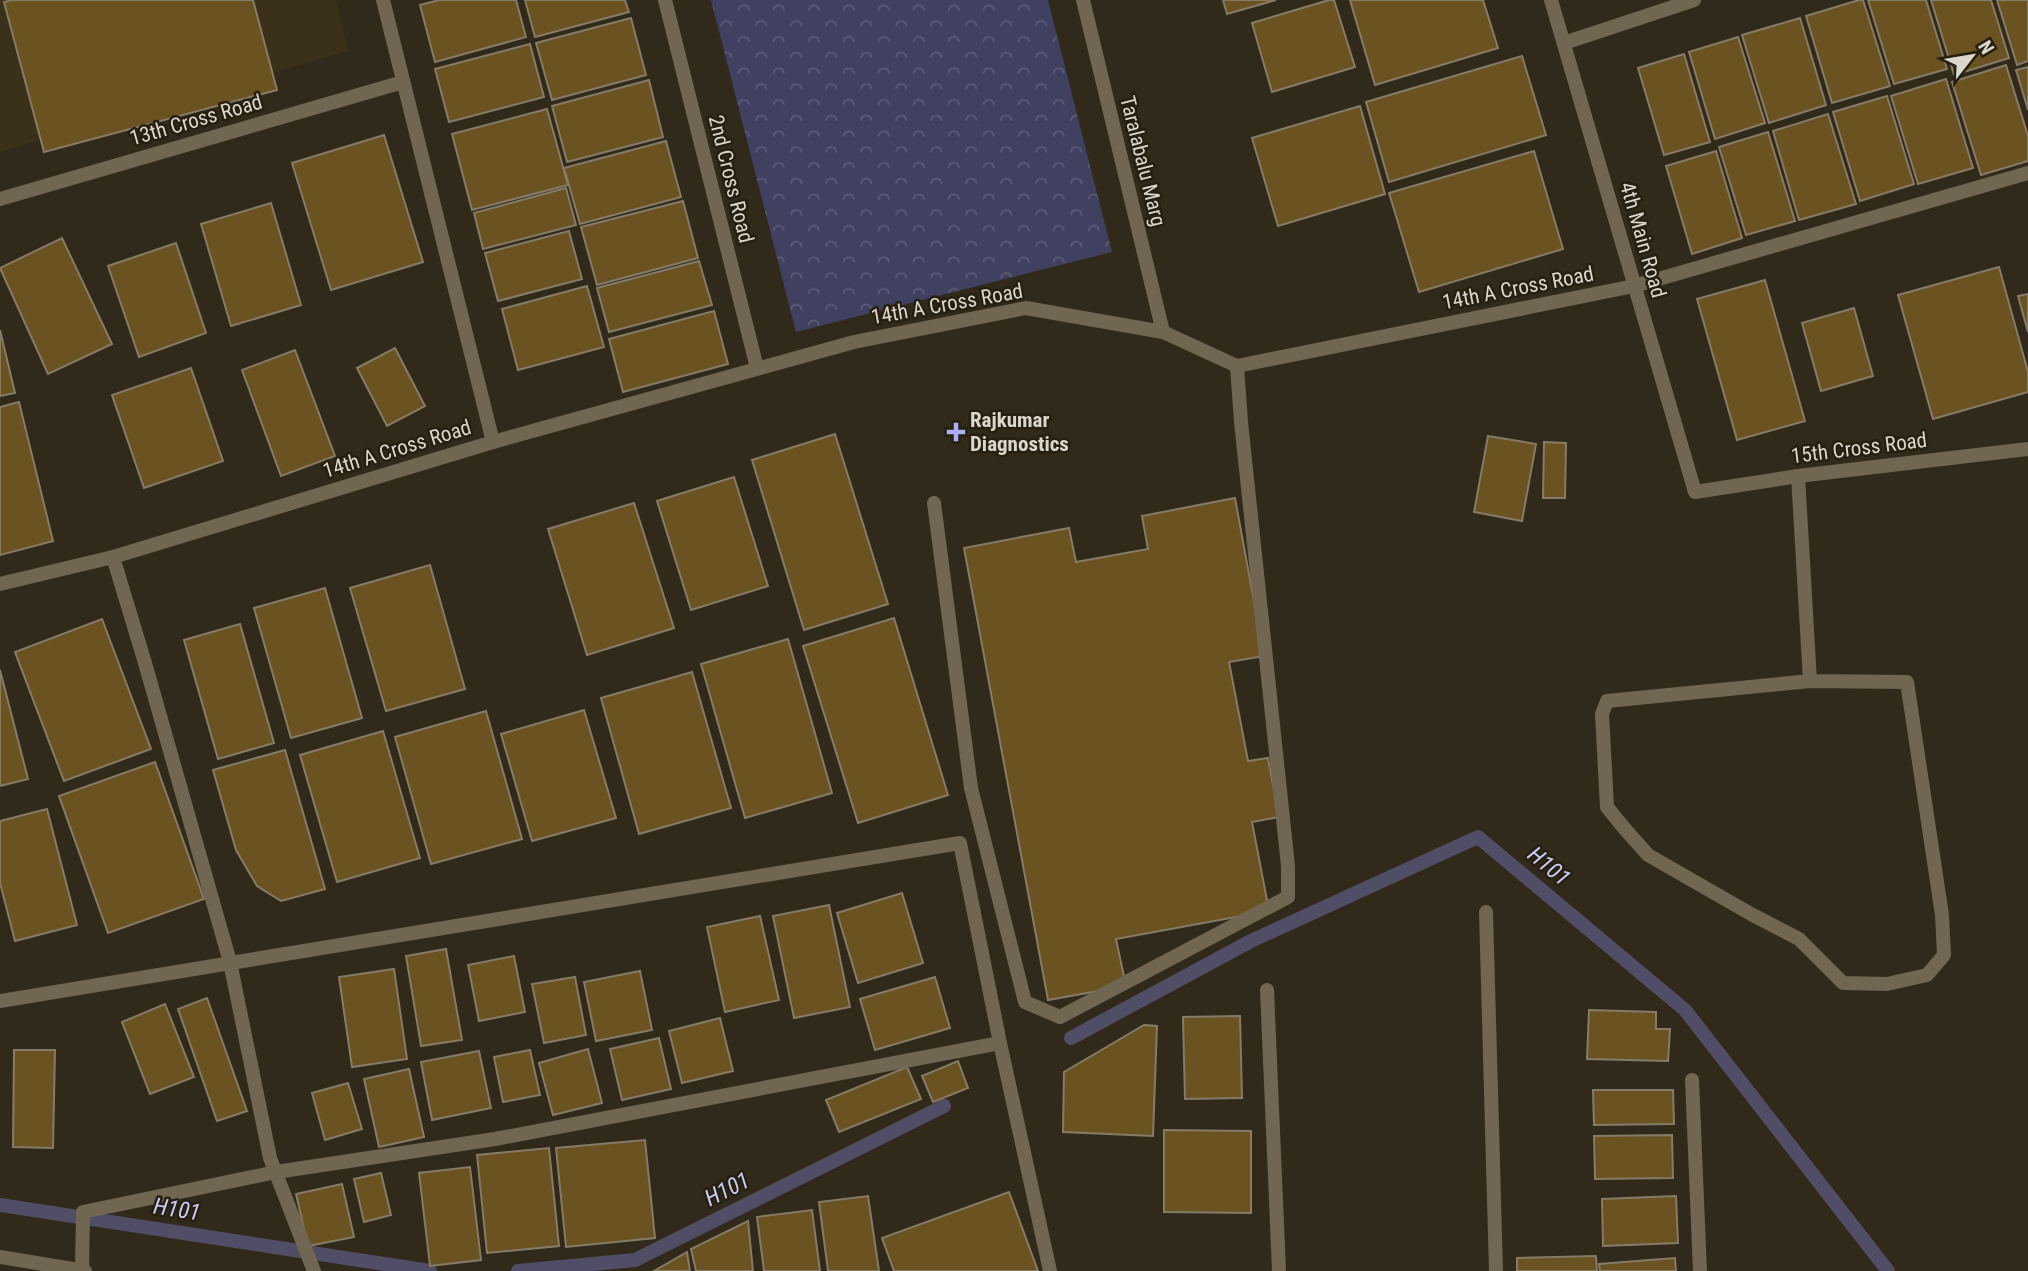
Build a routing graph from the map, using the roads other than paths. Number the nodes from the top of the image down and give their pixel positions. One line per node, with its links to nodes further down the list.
1 (383, 0): 7 (street)
2 (665, 0): 13 (street, 2nd Cross Road)
3 (1083, 0): 11 (street, Taralabalu Marg)
4 (1551, 0): 6 (street, 4th Main Road)
5 (1695, 0): 6 (street)
6 (1564, 43): 10 (street, 4th Main Road)
7 (403, 82): 9 (street, 13th Cross Road); 14 (street)
8 (2028, 173): 10 (street, 14th A Cross Road)
9 (0, 199)
10 (1634, 286): 12 (street, 14th A Cross Road); 17 (street, 4th Main Road)
11 (1163, 332): 12 (street, 14th A Cross Road); 13 (street, 14th A Cross Road)
12 (1237, 366): 18 (street)
13 (757, 369): 14 (street, 14th A Cross Road)
14 (493, 442): 19 (street, 14th A Cross Road)
15 (2028, 449): 16 (street, 15th Cross Road)
16 (1798, 476): 17 (street, 15th Cross Road); 21 (street)
17 (1695, 492)
18 (934, 503)
19 (113, 557): 20 (street, 14th A Cross Road); 23 (street)
20 (0, 584)
21 (1810, 681): 21 (street)
22 (1486, 912): 34 (street)
23 (230, 962): 25 (street); 26 (street); 28 (street)
24 (1268, 990): 33 (street)
25 (0, 1001)
26 (1000, 1044): 28 (street); 32 (street)
27 (1692, 1080): 35 (street)
28 (276, 1172): 30 (street); 31 (street)
29 (0, 1257): 30 (street)
30 (83, 1271)
31 (314, 1271)
32 (1050, 1271)
33 (1279, 1271)
34 (1496, 1271)
35 (1700, 1271)

